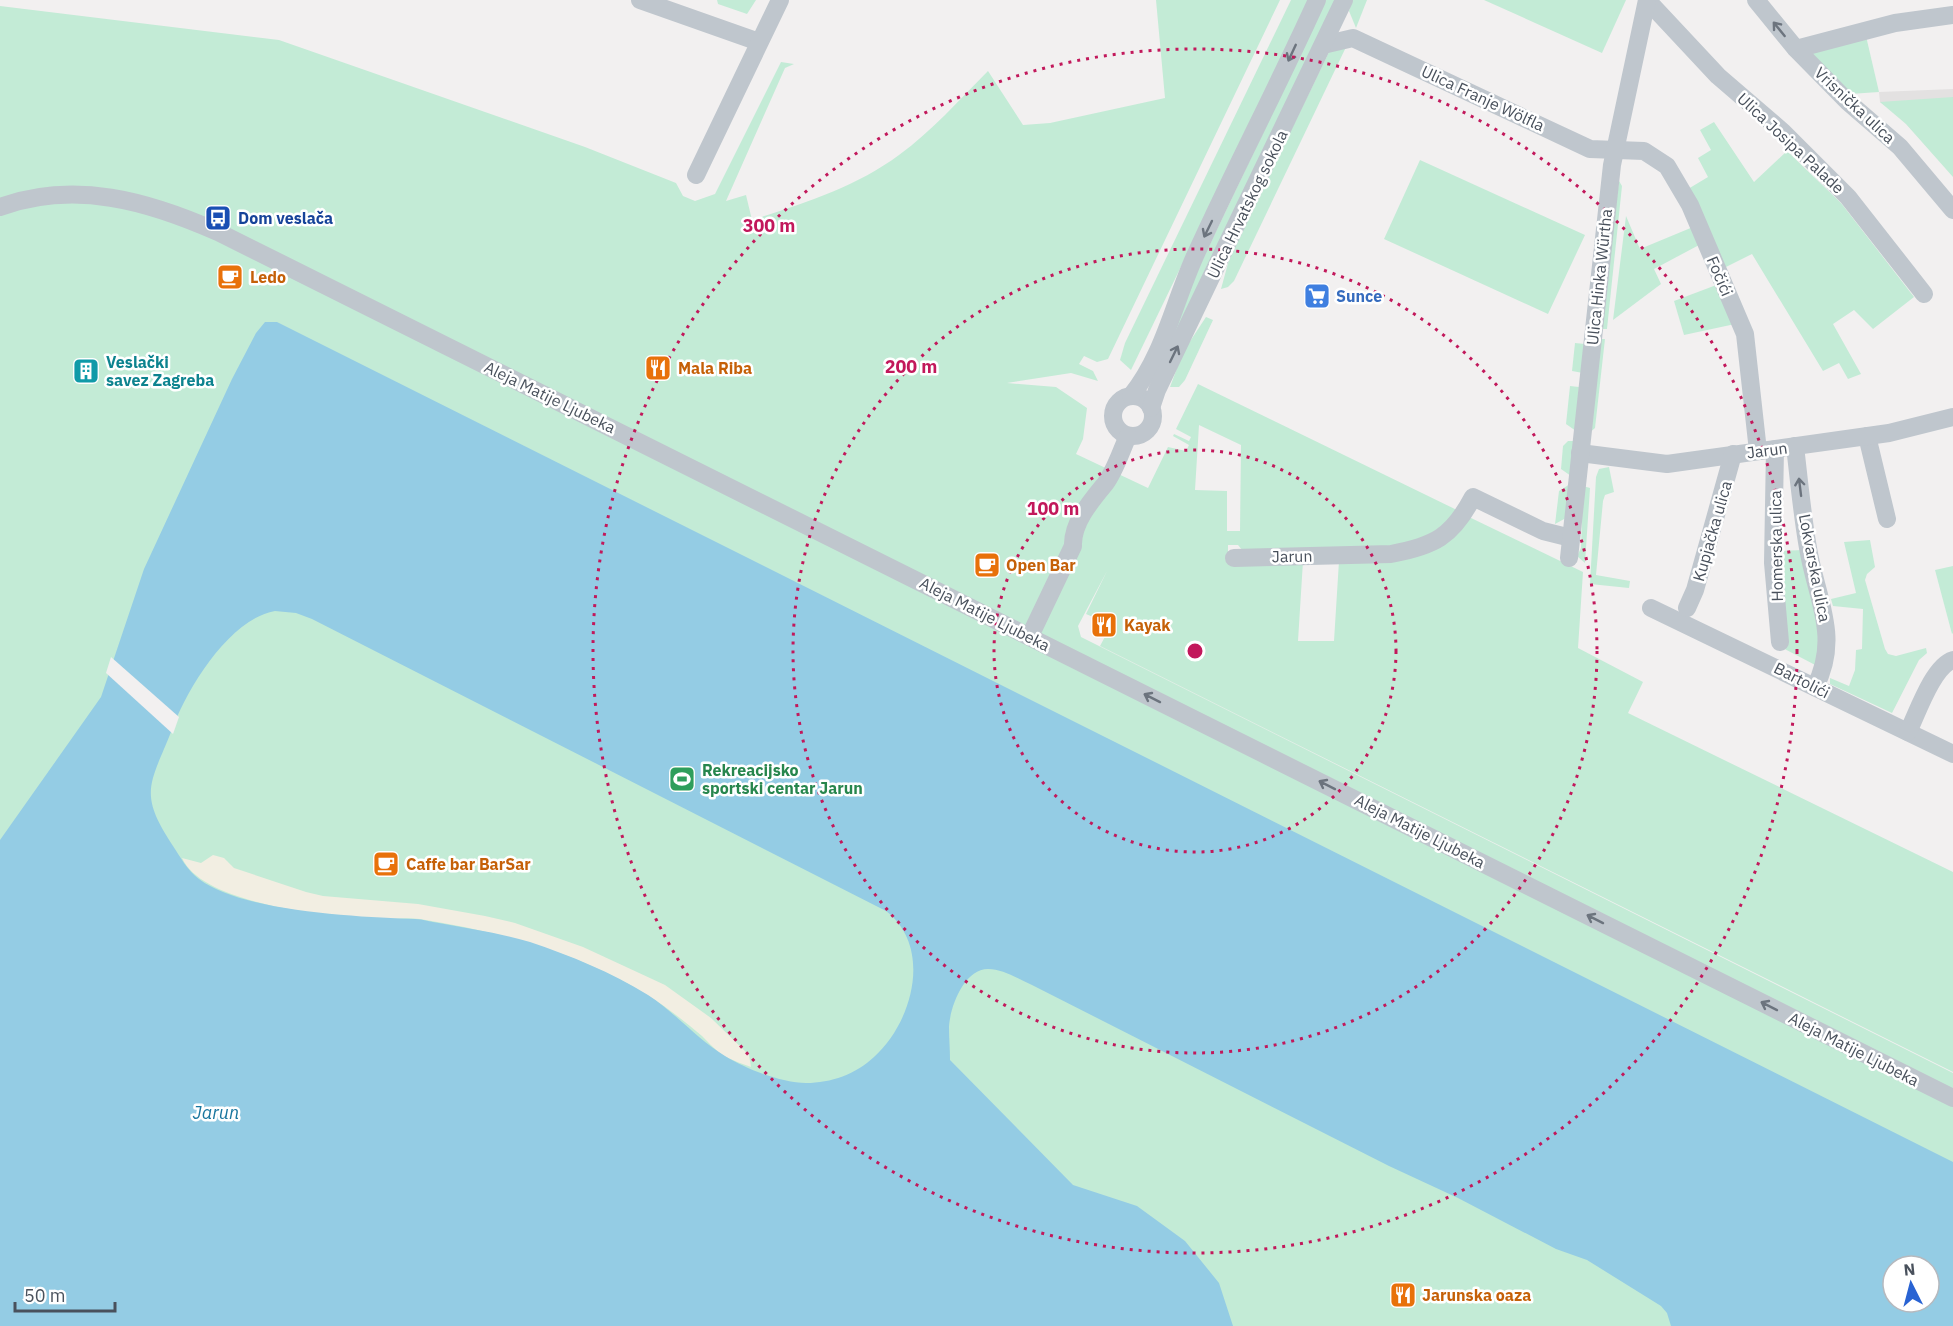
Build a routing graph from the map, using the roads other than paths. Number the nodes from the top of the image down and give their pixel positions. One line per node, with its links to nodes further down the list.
1 (640, 0): 9 (street)
2 (780, 0): 9 (street)
3 (1317, 0): 17 (street, Ulica Hrvatskog sokola, one-way to 17)
4 (1647, 0): 12 (street, Ulica Hinka Würtha); 16 (street, Ulica Josipa Palade)
5 (1757, 0): 11 (street, Vrisnička ulica, one-way to 5)
6 (1342, 5): 8 (street); 10 (street, Ulica Hrvatskog sokola)
7 (1953, 15): 11 (street)
8 (1353, 38): 10 (street); 12 (street, Ulica Franje Wölfla)
9 (759, 42): 13 (street)
10 (1323, 45): 18 (street, Ulica Hrvatskog sokola, one-way to 10)
11 (1796, 49): 15 (street, Vrisnička ulica)
12 (1614, 150): 23 (street, Fočići); 24 (street, Ulica Hinka Würtha)
13 (696, 175)
14 (0, 207): 32 (street, Aleja Matije Ljubeka)
15 (1953, 210)
16 (1924, 294)
17 (1131, 396): 18 (street); 20 (street)
18 (1151, 408): 20 (street)
19 (1953, 417): 21 (street, Jarun)
20 (1128, 436): 32 (street)
21 (1868, 436): 22 (street, Jarun); 26 (street)
22 (1795, 446): 23 (street, Jarun); 35 (street, Lokvarska ulica, one-way to 22)
23 (1766, 450): 25 (street, Jarun); 33 (street, Homerska ulica)
24 (1580, 453): 25 (street, Jarun); 27 (street, Ulica Hinka Würtha)
25 (1733, 454): 31 (street, Kupjačka ulica)
26 (1887, 519)
27 (1571, 538): 28 (street, Jarun); 29 (street, Ulica Hinka Würtha)
28 (1234, 558)
29 (1569, 558)
30 (1651, 608): 35 (street, Bartolići)
31 (1687, 608)
32 (1030, 636): 38 (street, Aleja Matije Ljubeka, one-way to 32)
33 (1780, 642)
34 (1953, 660): 36 (street)
35 (1815, 687): 36 (street, Bartolići)
36 (1908, 732): 37 (street, Bartolići)
37 (1953, 754)
38 (1953, 1098)

